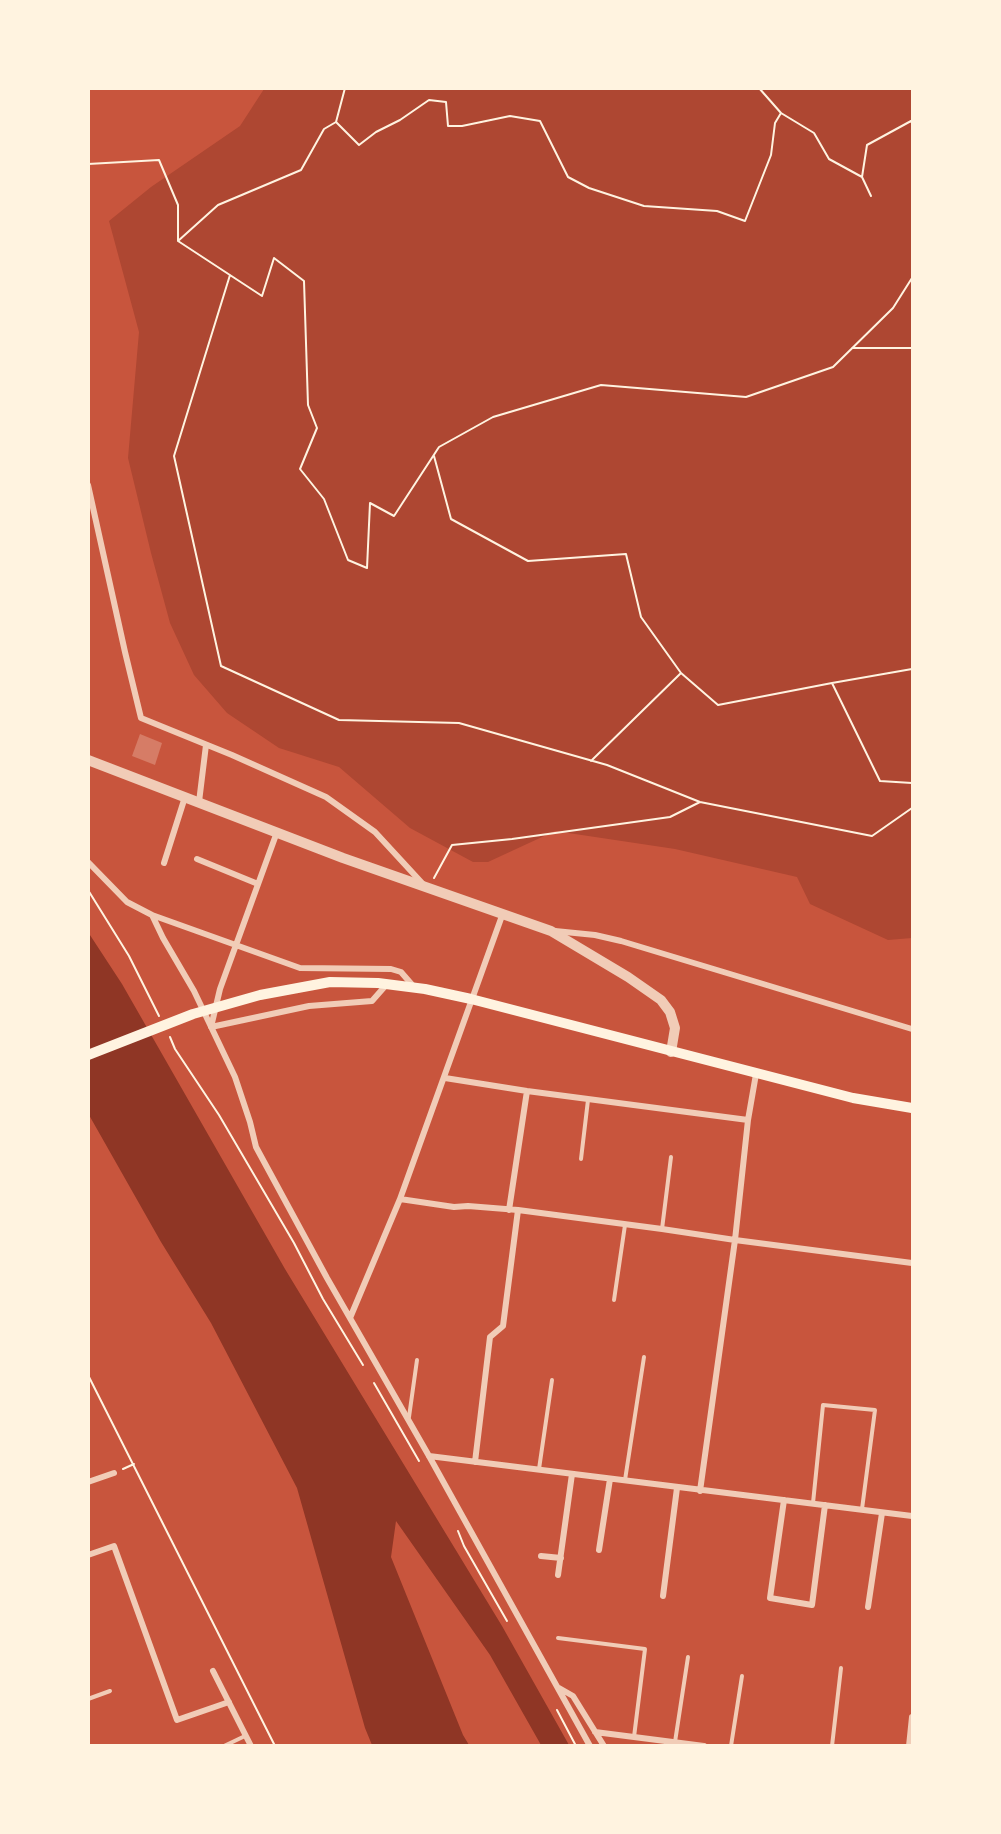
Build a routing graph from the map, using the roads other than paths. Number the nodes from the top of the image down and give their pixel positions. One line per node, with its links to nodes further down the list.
1 (88, 485): 2 (street)
2 (206, 744): 5 (street); 11 (street)
3 (88, 760): 4 (street)
4 (185, 796): 5 (street); 9 (street)
5 (199, 802): 6 (street)
6 (277, 832): 10 (street); 11 (street)
7 (197, 859): 10 (street)
8 (88, 862): 13 (street)
9 (164, 863)
10 (258, 884): 15 (street)
11 (427, 887): 12 (street)
12 (503, 913): 14 (street); 18 (street)
13 (152, 915): 15 (street); 19 (street)
14 (551, 931): 20 (street); 21 (street)
15 (235, 945): 17 (street); 19 (street)
16 (387, 984): 17 (main road); 19 (street); 22 (main road)
17 (414, 987): 18 (main road)
18 (471, 999): 21 (main road); 24 (street)
19 (211, 1027): 39 (street)
20 (912, 1029)
21 (671, 1052): 23 (main road)
22 (88, 1055)
23 (756, 1074): 27 (main road); 28 (street)
24 (445, 1078): 25 (street); 31 (street)
25 (527, 1091): 26 (street); 32 (street)
26 (588, 1099): 28 (street); 30 (lane)
27 (912, 1108)
28 (748, 1120): 36 (street)
29 (672, 1157): 35 (lane)
30 (581, 1159)
31 (400, 1199): 32 (street); 39 (street)
32 (509, 1210): 33 (street)
33 (518, 1210): 34 (street); 45 (street)
34 (625, 1224): 35 (street); 38 (lane)
35 (662, 1229): 36 (street)
36 (735, 1240): 37 (street); 53 (street)
37 (912, 1263)
38 (614, 1300)
39 (350, 1318): 43 (street)
40 (644, 1356): 50 (lane)
41 (417, 1360): 43 (lane)
42 (552, 1380): 46 (lane)
43 (408, 1421): 44 (street)
44 (429, 1456): 45 (street); 72 (street)
45 (475, 1462): 46 (street)
46 (538, 1470): 48 (street)
47 (114, 1473): 51 (street)
48 (572, 1474): 49 (street); 63 (street)
49 (610, 1479): 50 (street); 60 (street)
50 (625, 1481): 52 (street)
51 (88, 1482)
52 (677, 1488): 53 (street); 65 (street)
53 (700, 1491): 54 (street)
54 (784, 1500): 55 (street); 56 (street)
55 (813, 1504): 56 (street); 57 (lane)
56 (825, 1505): 57 (street)
57 (862, 1510): 58 (street)
58 (882, 1513): 59 (street); 66 (street)
59 (912, 1516)
60 (599, 1550)
61 (88, 1555): 75 (street)
62 (541, 1556): 63 (street)
63 (561, 1558): 64 (street)
64 (558, 1575)
65 (663, 1596)
66 (868, 1607)
67 (558, 1638): 79 (lane)
68 (688, 1657): 80 (lane)
69 (841, 1668): 88 (lane)
70 (213, 1671): 75 (street)
71 (742, 1676): 87 (lane)
72 (559, 1688): 77 (street); 84 (street)
73 (110, 1691): 74 (lane)
74 (88, 1699)
75 (229, 1702): 78 (street)
76 (912, 1717): 89 (street)
77 (595, 1732): 79 (street); 85 (street)
78 (246, 1735): 82 (lane); 83 (street)
79 (634, 1737): 81 (street)
80 (675, 1742): 81 (street); 86 (street)
81 (660, 1743)
82 (224, 1746)
83 (251, 1746)
84 (590, 1746)
85 (604, 1746)
86 (704, 1746)
87 (731, 1746)
88 (832, 1746)
89 (909, 1746)

